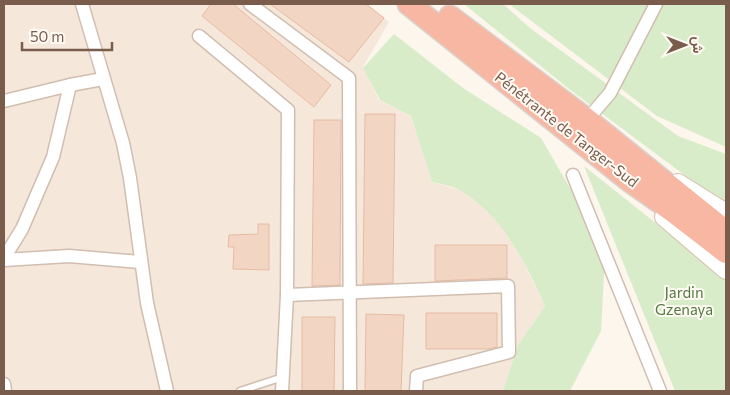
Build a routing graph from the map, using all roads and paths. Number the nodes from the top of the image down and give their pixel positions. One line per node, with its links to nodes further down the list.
1 (82, 4): 7 (street)
2 (250, 4): 19 (street)
3 (409, 4): 11 (highway, Pénétrante de Tanger-Sud)
4 (434, 4): 10 (highway, Pénétrante de Tanger-Sud)
5 (656, 4): 10 (street)
6 (199, 36): 20 (street)
7 (103, 79): 8 (street); 17 (street)
8 (70, 84): 9 (street); 16 (street)
9 (4, 101)
10 (587, 120): 11 (highway, Pénétrante de Tanger-Sud)
11 (635, 172): 13 (street); 14 (highway, Pénétrante de Tanger-Sud); 15 (highway, Pénétrante de Tanger-Sud); 18 (street)
12 (573, 175): 29 (street)
13 (726, 213)
14 (726, 232)
15 (726, 252)
16 (4, 259): 17 (street)
17 (140, 262): 24 (street)
18 (726, 270)
19 (350, 293): 20 (street); 27 (street); 28 (street)
20 (287, 295): 21 (street)
21 (283, 377): 25 (lane); 26 (street)
22 (4, 384): 23 (street)
23 (5, 391)
24 (167, 391)
25 (240, 391)
26 (282, 391)
27 (350, 391)
28 (416, 391)
29 (660, 391)

